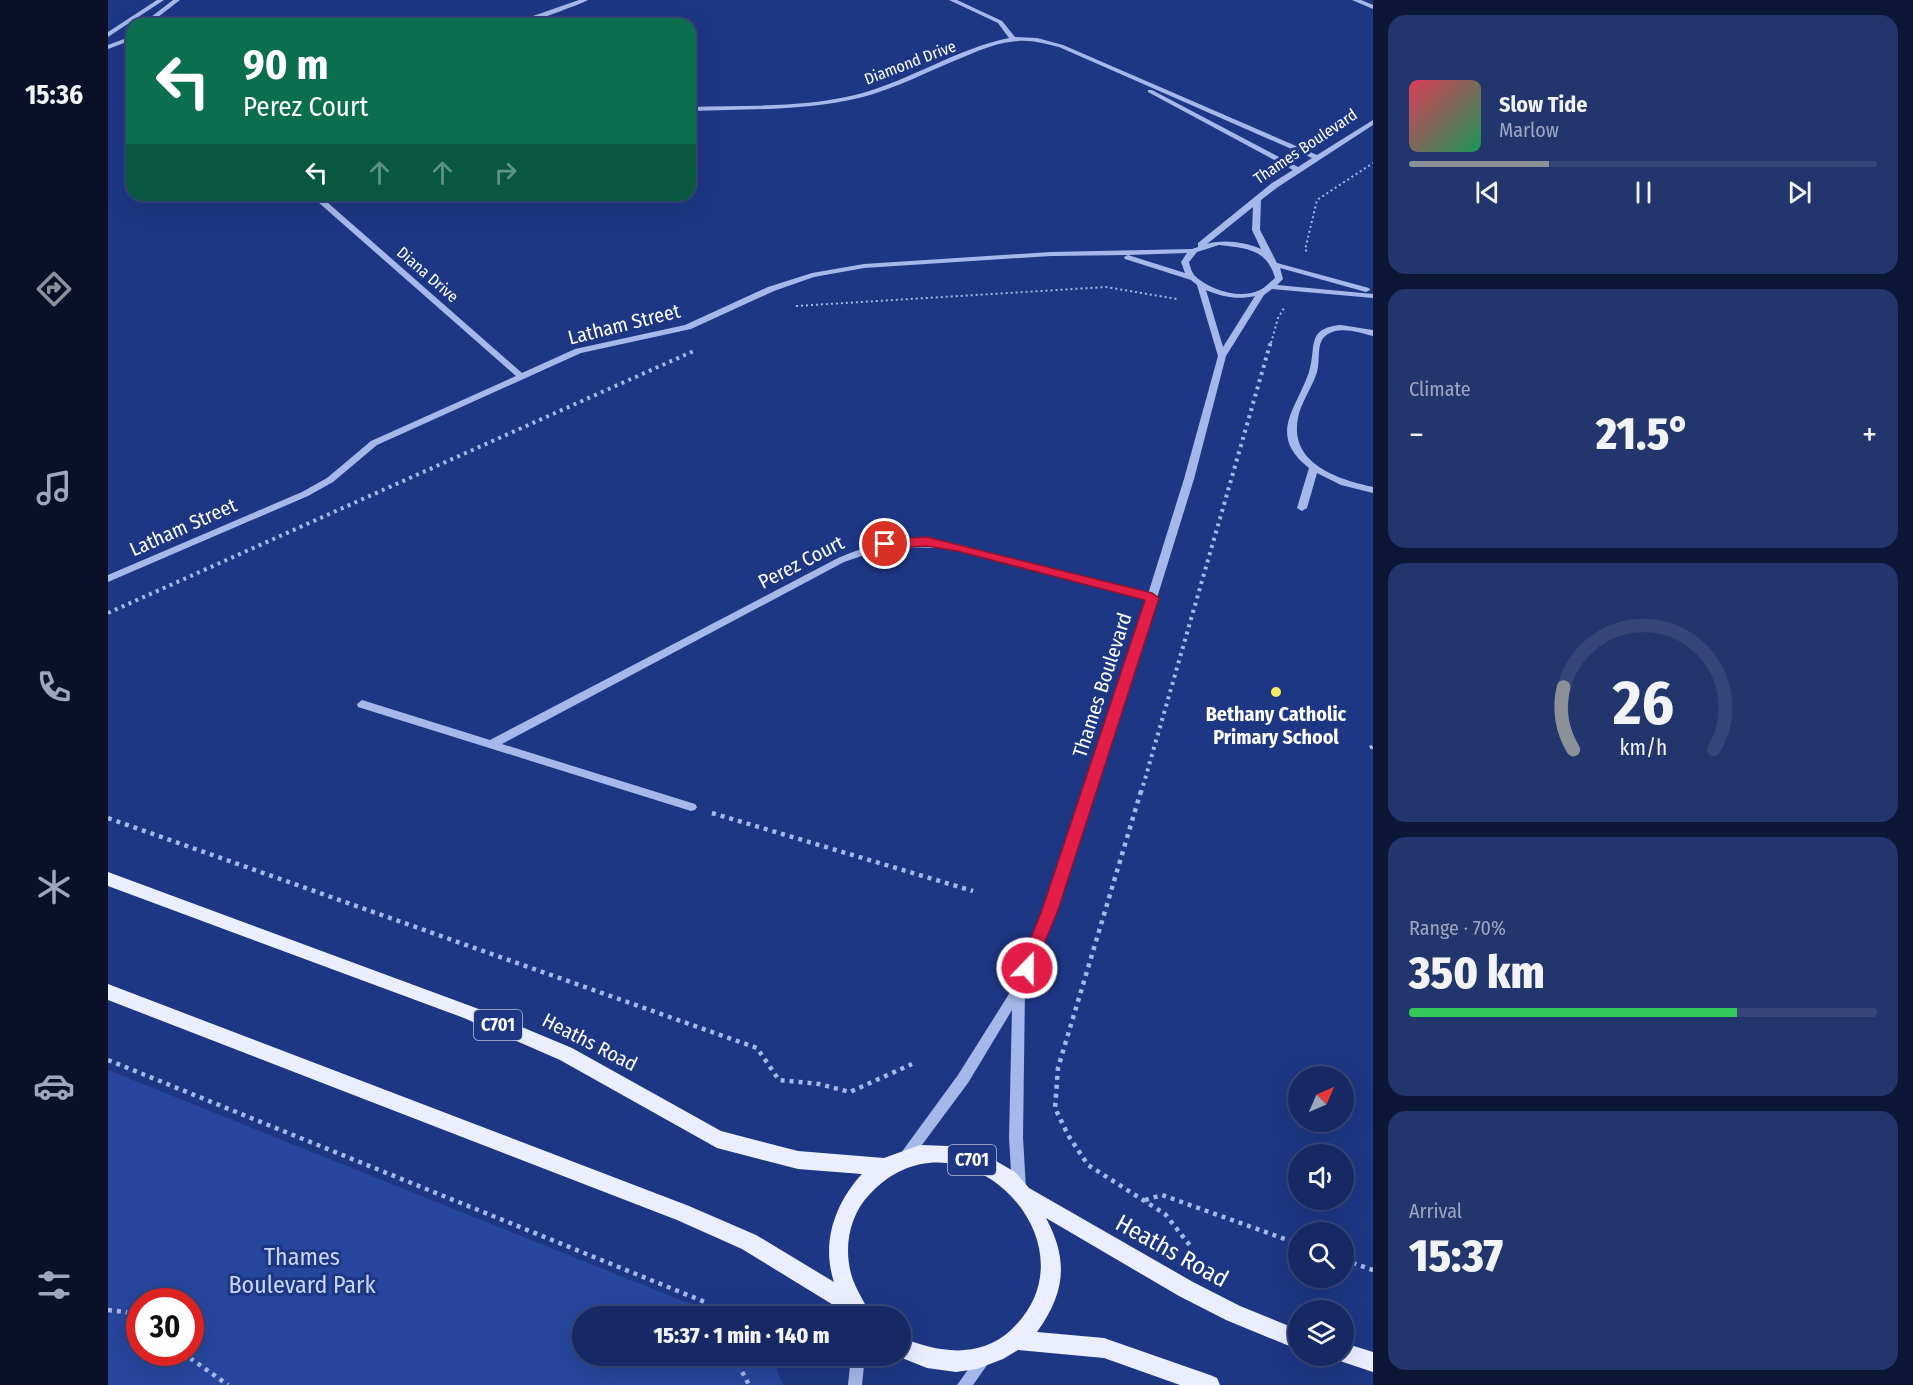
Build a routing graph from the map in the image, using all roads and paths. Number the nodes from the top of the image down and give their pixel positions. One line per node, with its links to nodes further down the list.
1 (160, 0): 7 (street)
2 (177, 0): 8 (street)
3 (585, 0): 9 (street)
4 (951, 0): 13 (street)
5 (1355, 0): 6 (street)
6 (1373, 8)
7 (130, 18)
8 (153, 18)
9 (534, 18)
10 (126, 21): 11 (street)
11 (110, 34): 12 (street); 14 (street)
12 (126, 36)
13 (1013, 39): 16 (street, Diamond Drive); 17 (street, Diamond Drive)
14 (124, 42): 15 (street)
15 (108, 47)
16 (1098, 62): 19 (street, Diamond Drive); 21 (street, Diamond Drive)
17 (696, 109)
18 (1373, 122): 19 (street, Thames Boulevard)
19 (1317, 158): 21 (street, Thames Boulevard)
20 (1373, 163): 29 (path)
21 (1297, 169): 22 (street, Thames Boulevard)
22 (1257, 200): 24 (street, Thames Boulevard); 27 (street, Thames Boulevard)
23 (322, 201): 43 (street, Diana Drive)
24 (1201, 246): 25 (street); 27 (street)
25 (1191, 251): 26 (street, Latham Street); 30 (street)
26 (1119, 254): 30 (street, Latham Street); 43 (street, Latham Street)
27 (1270, 258): 28 (street)
28 (1277, 265): 29 (street); 32 (street)
29 (1311, 275): 35 (street)
30 (1190, 278): 31 (street, Latham Street)
31 (1201, 286): 34 (street, Latham Street); 36 (street)
32 (1273, 287): 33 (street); 34 (street)
33 (1309, 290): 35 (street); 39 (path)
34 (1261, 293): 38 (street, Thames Boulevard)
35 (1373, 294)
36 (1207, 304): 37 (path); 42 (street)
37 (795, 306)
38 (1249, 313): 39 (path); 42 (street, Thames Boulevard)
39 (1278, 318): 63 (path)
40 (1373, 333): 44 (street)
41 (697, 350): 49 (path)
42 (1222, 356): 48 (street, Thames Boulevard)
43 (522, 377): 47 (street, Latham Street)
44 (1314, 468): 45 (street); 46 (street)
45 (1373, 490)
46 (1302, 508)
47 (108, 579)
48 (1152, 598): 51 (street, Perez Court); 56 (street, Thames Boulevard)
49 (108, 613)
50 (362, 704): 51 (street)
51 (492, 744): 52 (street)
52 (691, 807): 55 (path)
53 (108, 818): 59 (path)
54 (108, 879): 61 (main road, Heaths Road / C701)
55 (973, 891)
56 (1019, 988): 60 (street, Thames Boulevard); 62 (street, Thames Boulevard)
57 (108, 992): 69 (main road, C701)
58 (108, 1060): 68 (path)
59 (912, 1064)
60 (905, 1157): 61 (main road, C701); 62 (main road, C701)
61 (883, 1167): 70 (main road, C701)
62 (1022, 1192): 73 (main road, Heaths Road / C701); 74 (main road, C701)
63 (1145, 1200): 64 (path); 65 (path)
64 (1288, 1240)
65 (1192, 1248)
66 (1354, 1263): 67 (path)
67 (1373, 1270)
68 (707, 1306)
69 (850, 1306)
70 (856, 1306)
71 (108, 1310): 72 (path)
72 (126, 1312)
73 (1288, 1336)
74 (1017, 1341): 77 (main road, C701); 86 (main road)
75 (911, 1352): 77 (main road, C701)
76 (1354, 1356): 78 (main road)
77 (985, 1358): 85 (street)
78 (1373, 1362)
79 (201, 1366): 82 (path)
80 (739, 1366): 83 (path)
81 (857, 1366): 84 (street)
82 (227, 1385)
83 (749, 1385)
84 (855, 1385)
85 (964, 1385)
86 (1210, 1385)

